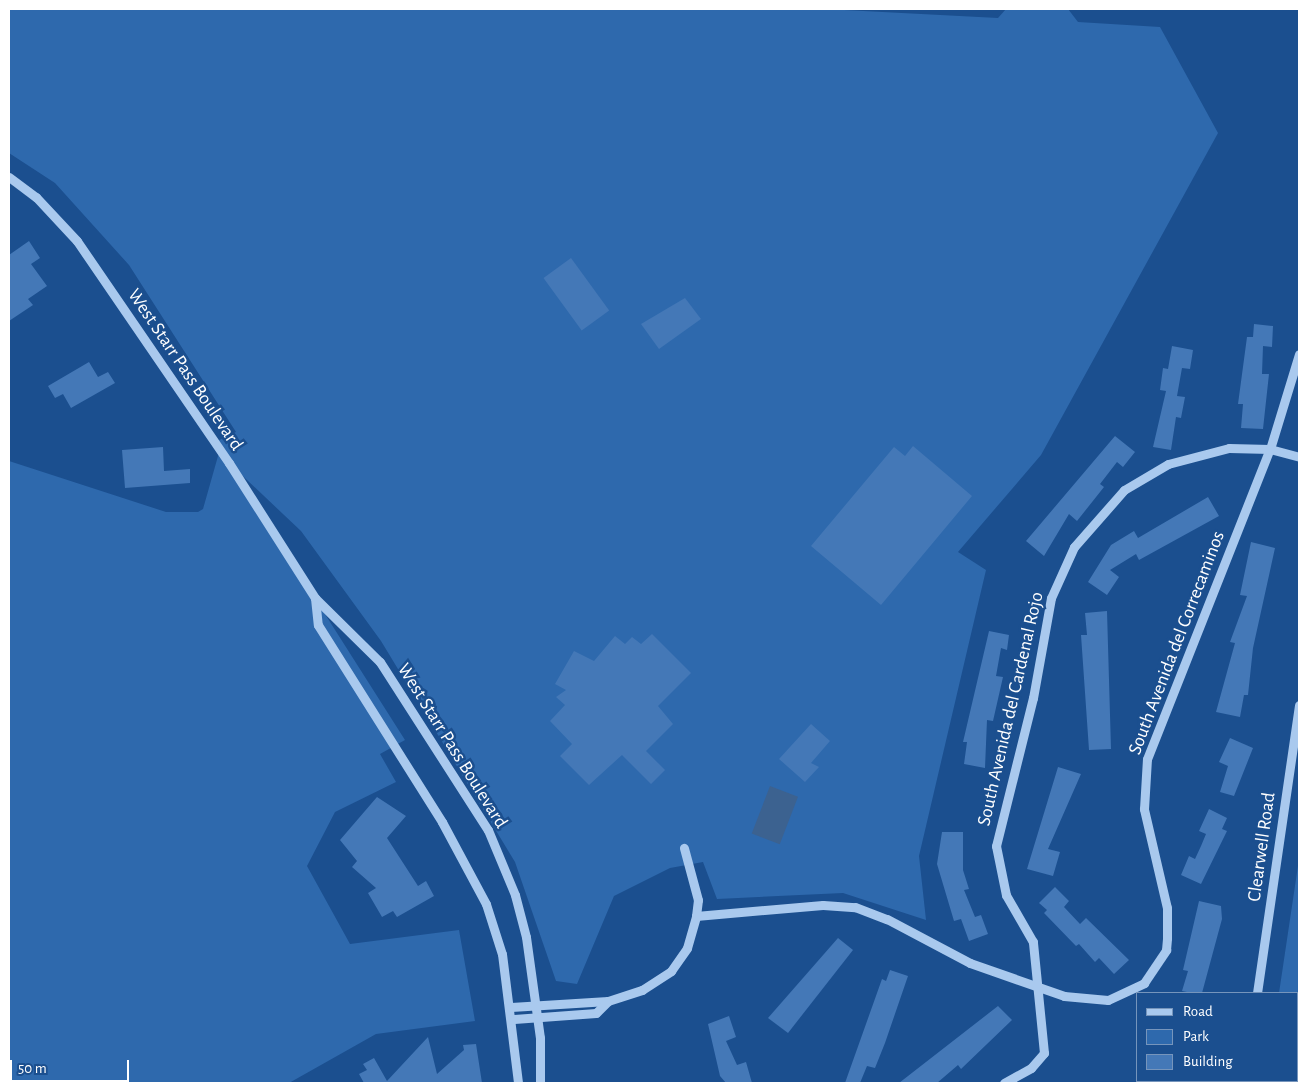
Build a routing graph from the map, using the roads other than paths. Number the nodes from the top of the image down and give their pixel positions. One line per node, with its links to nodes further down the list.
1 (9, 177): 5 (street, West Starr Pass Boulevard)
2 (1299, 354): 3 (street, South Avenida del Correcaminos)
3 (1270, 449): 4 (street, South Avenida del Cardenal Rojo); 9 (street, South Avenida del Correcaminos); 9 (street, South Avenida del Cardenal Rojo)
4 (1299, 457)
5 (314, 598): 12 (street, West Starr Pass Boulevard); 13 (street, West Starr Pass Boulevard)
6 (1299, 705): 10 (street, Clearwell Road)
7 (684, 848): 8 (street)
8 (696, 916): 9 (street, South Avenida del Correcaminos); 11 (street)
9 (1037, 985): 18 (street, South Avenida del Cardenal Rojo)
10 (1257, 992)
11 (608, 1001): 12 (street); 14 (street)
12 (536, 1005): 13 (street); 14 (street, West Starr Pass Boulevard)
13 (511, 1007): 15 (street, West Starr Pass Boulevard)
14 (538, 1018): 15 (street); 17 (street, West Starr Pass Boulevard)
15 (514, 1019): 16 (street, West Starr Pass Boulevard)
16 (518, 1083)
17 (540, 1083)
18 (1004, 1083)

